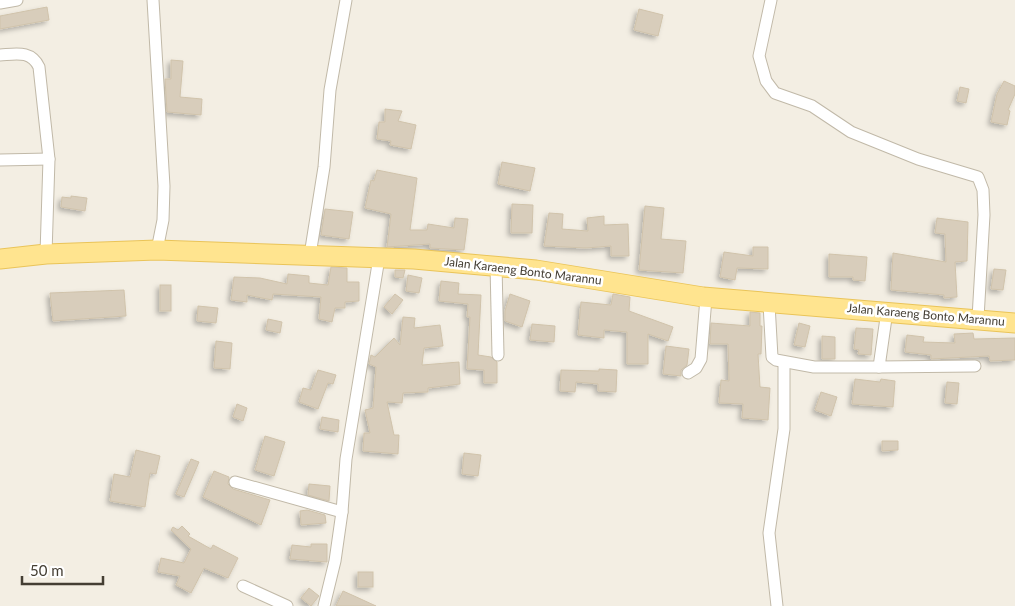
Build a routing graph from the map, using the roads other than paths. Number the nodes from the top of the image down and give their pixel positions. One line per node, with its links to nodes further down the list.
1 (17, 0): 5 (street)
2 (153, 0): 9 (street)
3 (346, 0): 11 (street)
4 (771, 0): 18 (street)
5 (0, 3)
6 (0, 55): 7 (street)
7 (49, 159): 8 (street); 10 (street)
8 (0, 160)
9 (157, 250): 10 (main road, Jalan Karaeng Bonto Marannu); 11 (main road, Jalan Karaeng Bonto Marannu)
10 (46, 254): 13 (main road, Jalan Karaeng Bonto Marannu)
11 (310, 255): 12 (main road, Jalan Karaeng Bonto Marannu)
12 (379, 258): 14 (main road, Jalan Karaeng Bonto Marannu); 26 (street)
13 (0, 260)
14 (496, 265): 15 (main road, Jalan Karaeng Bonto Marannu); 20 (street)
15 (706, 298): 16 (main road, Jalan Karaeng Bonto Marannu); 24 (street)
16 (769, 304): 17 (main road, Jalan Karaeng Bonto Marannu); 21 (street)
17 (887, 311): 18 (main road, Jalan Karaeng Bonto Marannu); 23 (street)
18 (978, 318): 19 (main road, Jalan Karaeng Bonto Marannu)
19 (1015, 323)
20 (498, 355)
21 (784, 362): 23 (street); 30 (street)
22 (975, 366): 23 (street)
23 (879, 367)
24 (688, 373)
25 (235, 482): 26 (street)
26 (342, 512): 29 (street)
27 (243, 586): 28 (street)
28 (287, 606)
29 (324, 606)
30 (777, 606)

